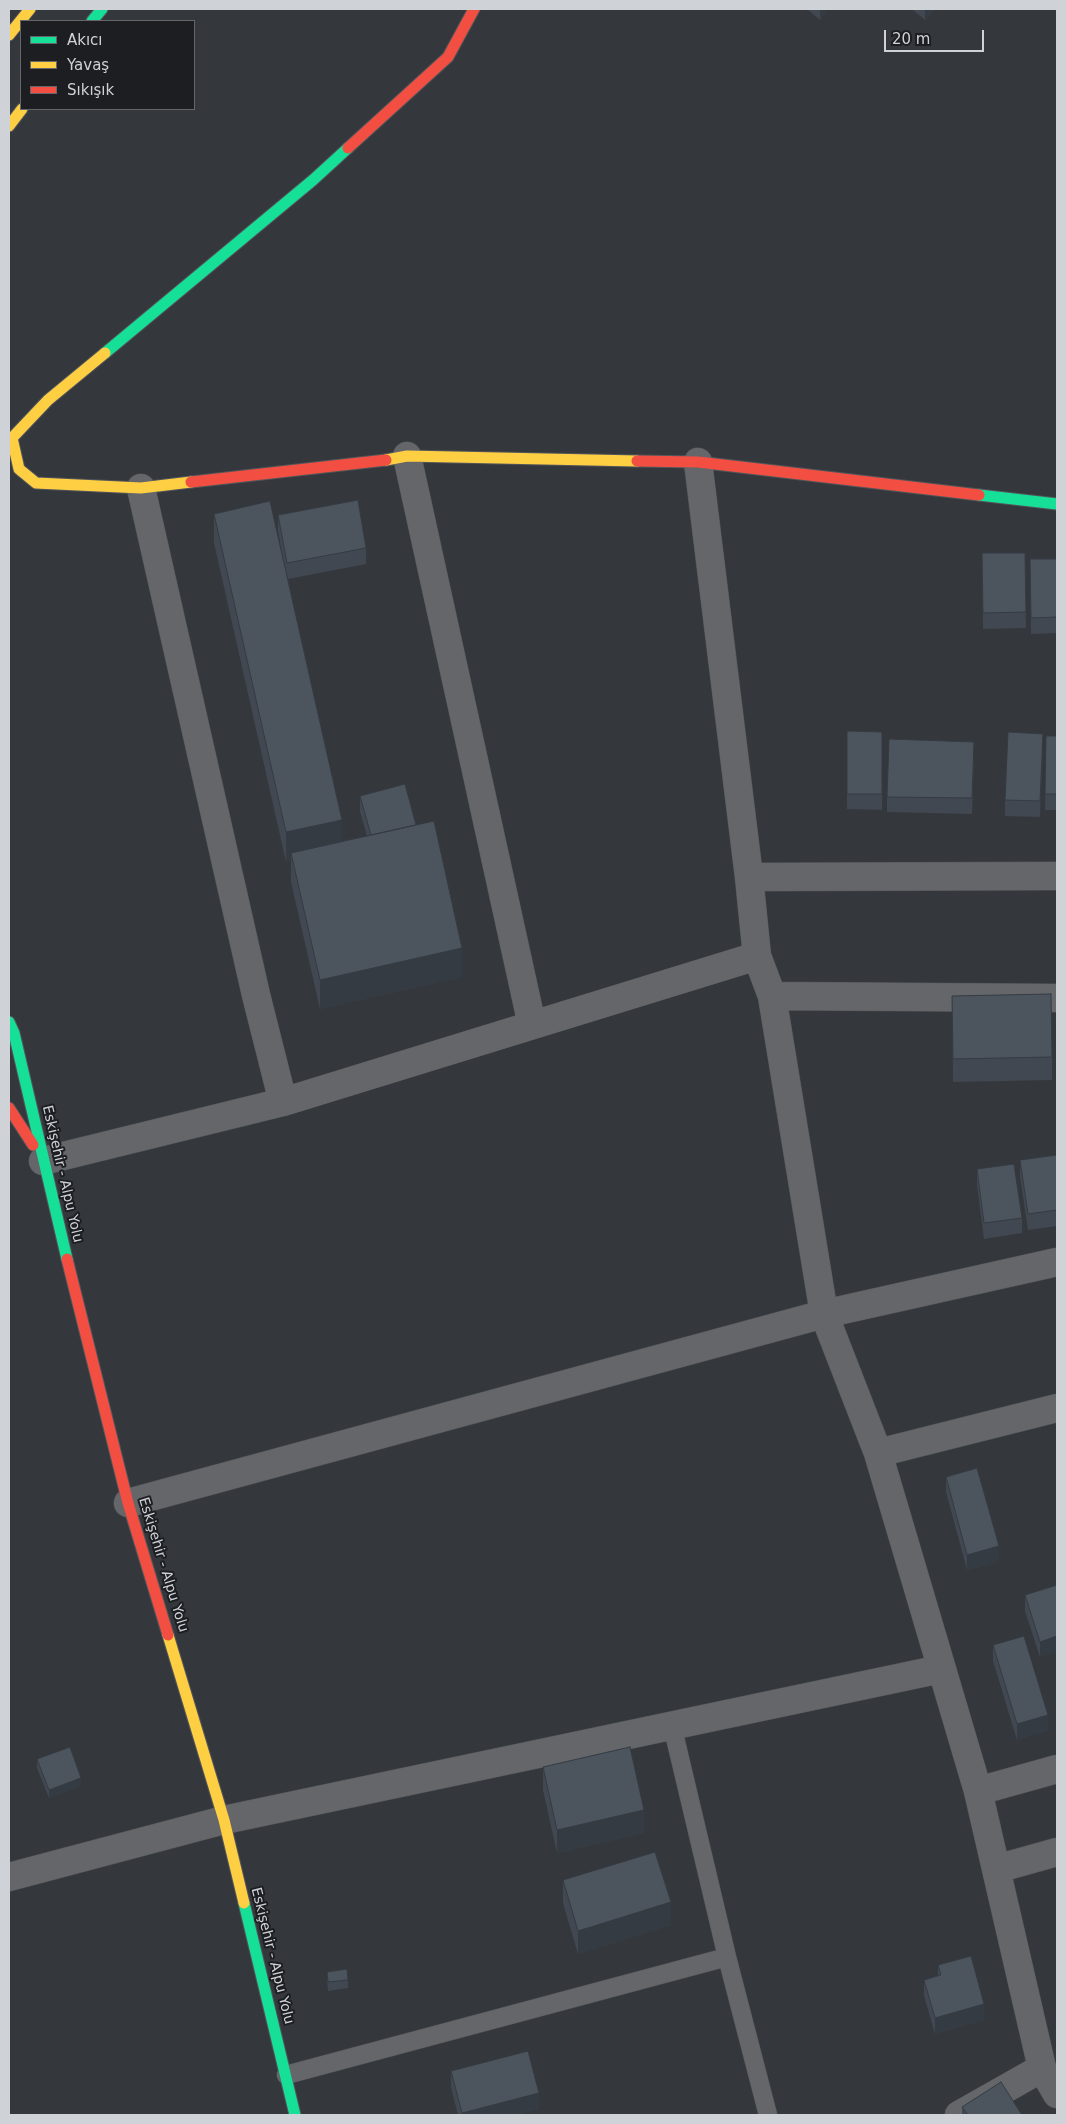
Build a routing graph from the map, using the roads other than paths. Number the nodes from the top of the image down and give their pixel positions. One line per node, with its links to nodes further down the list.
1 (30, 9): 4 (main road)
2 (102, 9): 5 (main road)
3 (474, 9): 12 (main road)
4 (21, 20)
5 (93, 20)
6 (20, 21): 7 (main road)
7 (9, 34)
8 (21, 110): 9 (main road)
9 (9, 126)
10 (407, 456): 11 (main road); 12 (main road); 20 (street)
11 (698, 462): 13 (main road); 15 (street)
12 (142, 488): 21 (street)
13 (1057, 504)
14 (1057, 876): 15 (street)
15 (750, 877): 16 (street)
16 (757, 956): 17 (street); 20 (street)
17 (772, 996): 18 (street); 25 (street)
18 (1057, 998)
19 (9, 1022): 23 (main road, Eskişehir - Alpu Yolu)
20 (532, 1025): 21 (street)
21 (283, 1102): 23 (street)
22 (9, 1108): 23 (main road)
23 (43, 1161): 28 (main road, Eskişehir - Alpu Yolu)
24 (1057, 1262): 25 (street)
25 (824, 1314): 27 (street); 28 (street)
26 (1057, 1408): 27 (street)
27 (878, 1453): 29 (street)
28 (128, 1503): 33 (main road, Eskişehir - Alpu Yolu)
29 (941, 1669): 30 (street); 32 (street)
30 (672, 1725): 33 (street); 37 (lane)
31 (1057, 1770): 32 (street)
32 (978, 1791): 35 (street)
33 (224, 1820): 36 (street); 39 (main road, Eskişehir - Alpu Yolu)
34 (1057, 1852): 35 (street)
35 (996, 1869): 38 (street)
36 (9, 1877)
37 (727, 1957): 39 (lane); 42 (lane)
38 (1042, 2068): 40 (street); 43 (street)
39 (286, 2075): 41 (main road, Eskişehir - Alpu Yolu)
40 (1057, 2094)
41 (295, 2115)
42 (768, 2115)
43 (959, 2115)

